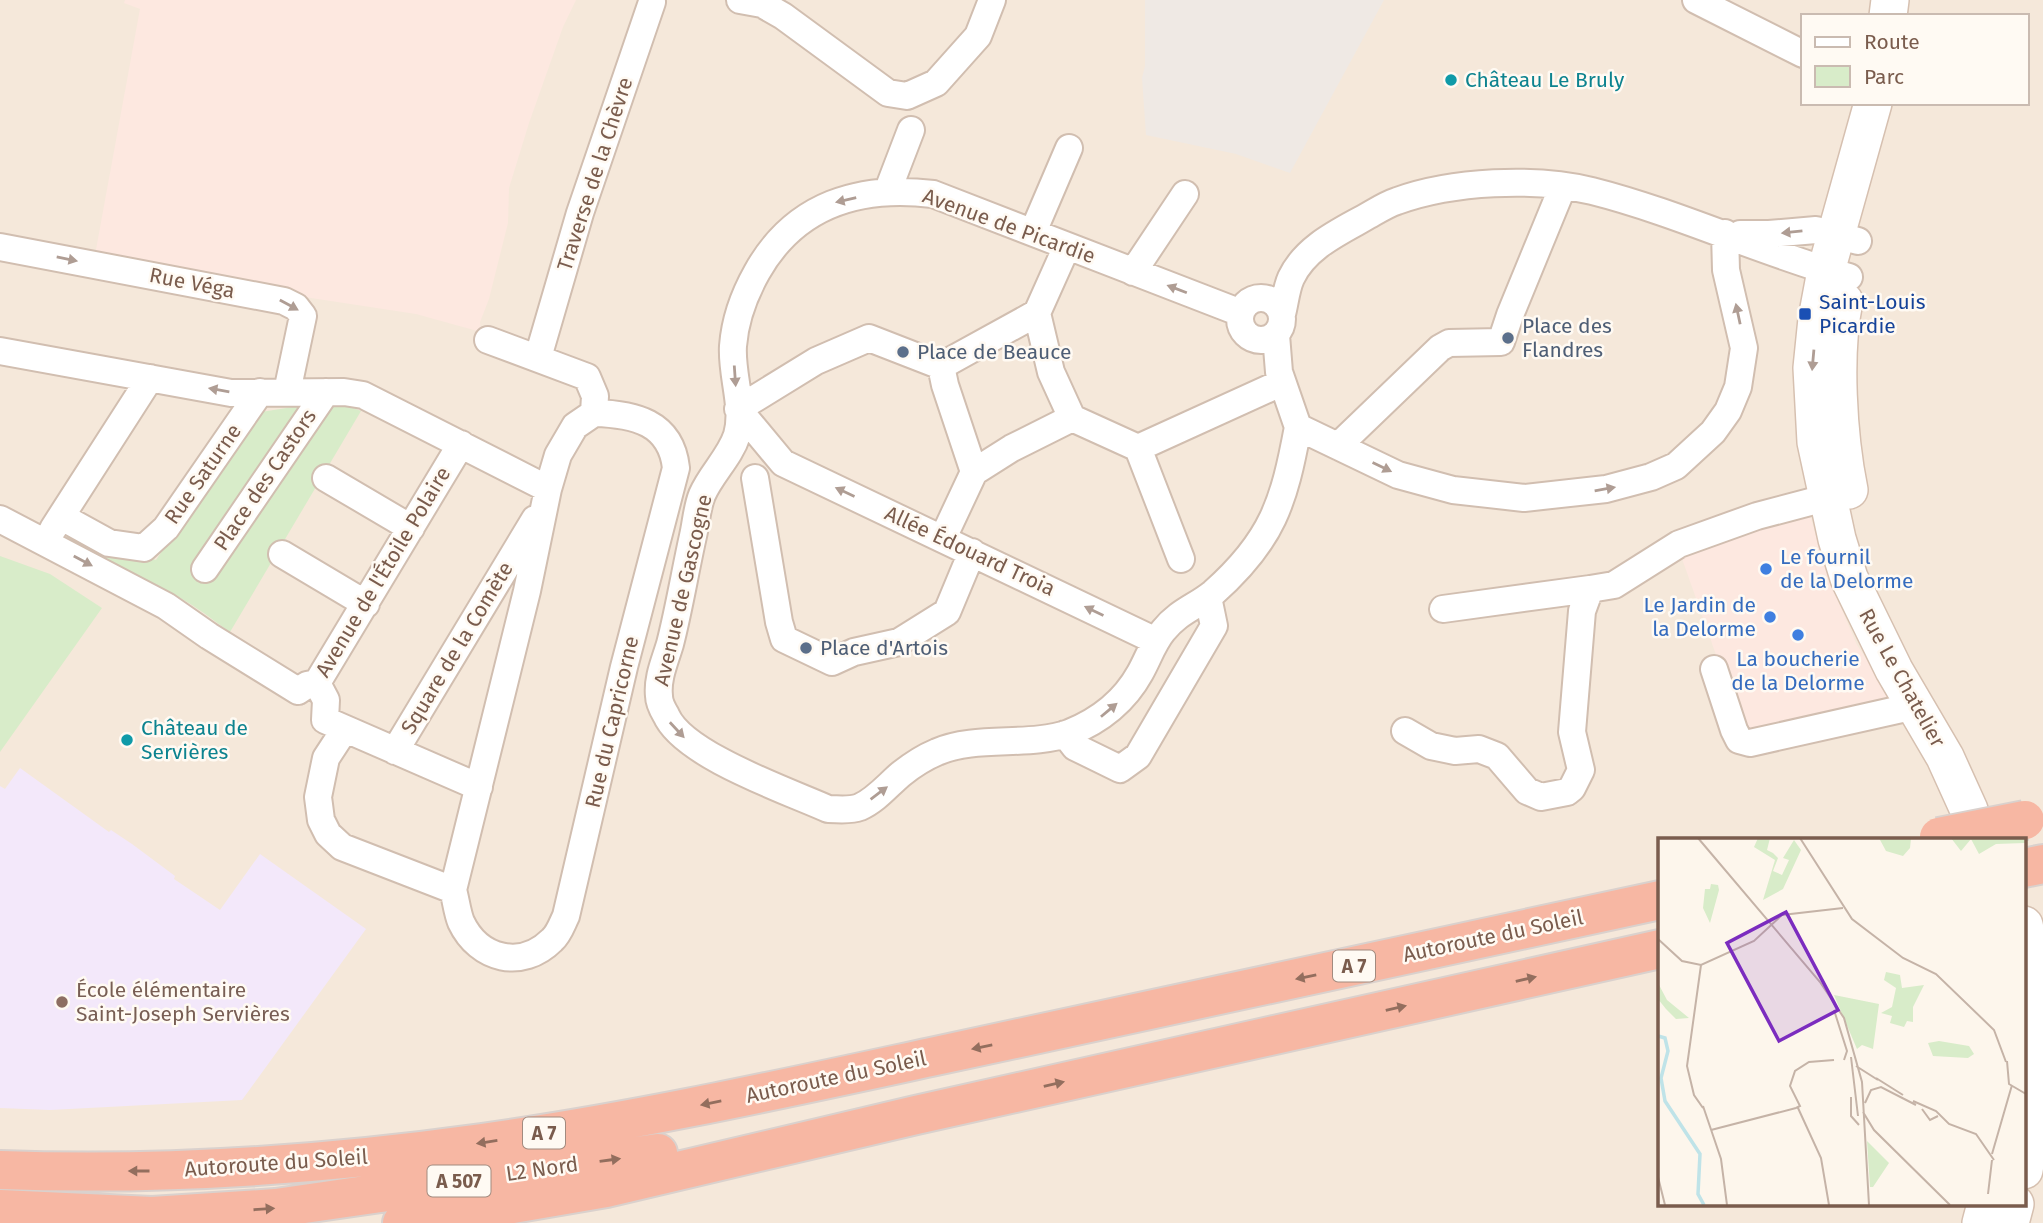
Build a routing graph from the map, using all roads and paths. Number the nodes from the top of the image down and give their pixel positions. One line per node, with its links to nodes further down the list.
1 (740, 0): 2 (street)
2 (992, 0)
3 (1696, 0): 5 (street)
4 (653, 1): 24 (street, Traverse de la Chèvre)
5 (1801, 53)
6 (1884, 108): 14 (main road, Rue Le Chatelier)
7 (911, 130): 10 (street)
8 (1069, 148): 12 (street)
9 (1563, 186): 13 (street); 19 (street); 38 (street)
10 (888, 190): 12 (street, Avenue de Picardie); 32 (street, Avenue de Picardie, one-way to 32)
11 (1185, 194): 17 (street)
12 (1033, 232): 15 (street, Avenue de Picardie)
13 (1724, 233): 14 (street, one-way to 13); 18 (street); 38 (street, one-way to 13)
14 (1847, 238): 18 (main road, Rue Le Chatelier)
15 (1067, 246): 17 (street, Avenue de Picardie); 21 (street)
16 (0, 247): 30 (street, Rue Véga, one-way to 30)
17 (1133, 272): 20 (street, Avenue de Picardie, one-way to 17)
18 (1837, 274): 45 (main road, Rue Le Chatelier)
19 (1290, 279): 20 (street); 22 (street)
20 (1249, 306): 22 (street, Avenue de Picardie); 22 (street)
21 (1037, 313): 26 (street); 34 (street)
22 (1271, 330): 28 (street)
23 (488, 340): 33 (street)
24 (541, 347)
25 (0, 351): 27 (street)
26 (941, 366): 32 (street); 42 (street)
27 (150, 377): 29 (street, one-way to 27); 47 (street)
28 (1280, 378): 35 (street); 39 (street)
29 (260, 392): 30 (street); 47 (street, Rue Saturne)
30 (287, 392): 31 (street)
31 (326, 392): 37 (street); 55 (street, Place des Castors)
32 (738, 410): 36 (street, Avenue de Picardie); 41 (street, Allée Édouard Troia)
33 (594, 413): 46 (street, Square de la Comète); 72 (street, Rue du Capricorne)
34 (1072, 418): 39 (street); 42 (street)
35 (1298, 427): 38 (street); 57 (street, Avenue de Gascogne)
36 (736, 437): 40 (street, Avenue de Gascogne)
37 (461, 444): 46 (street); 49 (street, Avenue de l'Étoile Polaire)
38 (1338, 446)
39 (1138, 448): 54 (street)
40 (723, 460): 44 (street); 66 (street, Avenue de Gascogne, one-way to 66)
41 (783, 463): 44 (street); 50 (street, Allée Édouard Troia, one-way to 41)
42 (974, 472): 50 (street)
43 (326, 478): 49 (street)
44 (755, 478): 52 (street)
45 (1838, 494): 56 (street); 63 (main road, Rue Le Chatelier); 69 (main road, Rue Le Chatelier)
46 (547, 495): 67 (street, Square de la Comète); 68 (street, Square de la Comète)
47 (62, 517): 51 (street)
48 (0, 519): 51 (street, Avenue de l'Étoile Polaire)
49 (411, 528): 58 (street, Avenue de l'Étoile Polaire)
50 (943, 538): 52 (street, Allée Édouard Troia)
51 (45, 541): 62 (street, Avenue de l'Étoile Polaire, one-way to 62)
52 (972, 552): 60 (street, Allée Édouard Troia, one-way to 52)
53 (282, 554): 58 (street)
54 (1181, 559)
55 (205, 569)
56 (1590, 589): 59 (street); 65 (street)
57 (1208, 597): 60 (street, Avenue de Gascogne); 66 (street)
58 (366, 604): 62 (street, Avenue de l'Étoile Polaire)
59 (1443, 608)
60 (1156, 640): 66 (street, Avenue de Gascogne, one-way to 60)
61 (1714, 669): 63 (street)
62 (307, 687): 64 (street, Avenue de l'Étoile Polaire)
63 (1915, 706): 71 (main road, Rue Le Chatelier)
64 (335, 725): 67 (street); 72 (street)
65 (1405, 731)
66 (1065, 734)
67 (394, 751): 68 (street, Square de la Comète)
68 (479, 787): 72 (street, Square de la Comète)
69 (2022, 825): 70 (highway, bridge)
70 (1940, 838)
71 (1978, 838)
72 (453, 890)
73 (1658, 900): 78 (highway, Autoroute du Soleil / A 7, one-way to 78)
74 (2025, 929): 77 (main road)
75 (1658, 949): 76 (highway, A 7, one-way to 75)
76 (916, 1115): 81 (highway, L2 Nord / A 507, one-way to 76); 82 (highway, A 7)
77 (2025, 1165)
78 (10, 1168)
79 (1985, 1206): 83 (main road)
80 (2014, 1206): 84 (main road)
81 (0, 1209)
82 (402, 1223)
83 (1981, 1223)
84 (2010, 1223)

